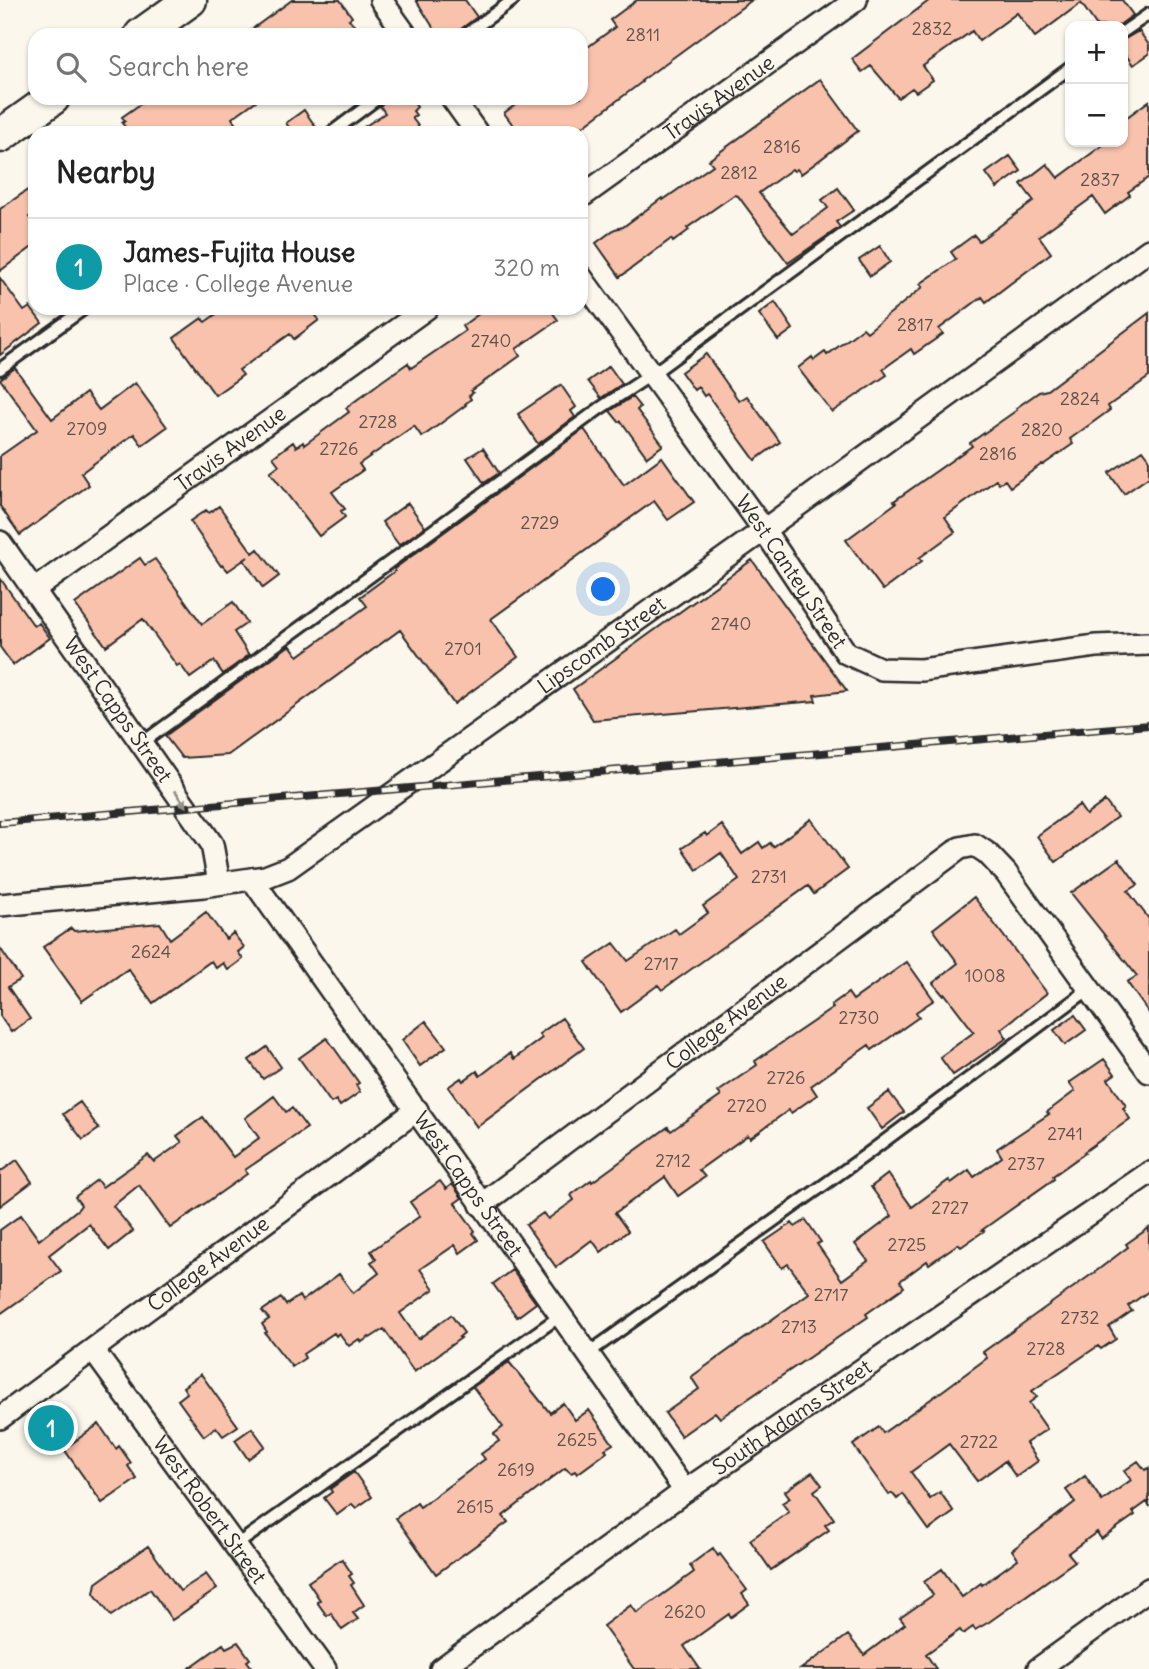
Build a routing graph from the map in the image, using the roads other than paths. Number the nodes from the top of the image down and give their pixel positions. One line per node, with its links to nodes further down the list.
1 (190, 0): 6 (main road)
2 (381, 0): 7 (street)
3 (513, 0): 8 (lane)
4 (856, 0): 17 (street, Travis Avenue)
5 (1149, 14): 9 (lane)
6 (151, 28)
7 (401, 28)
8 (475, 28)
9 (1128, 29)
10 (1065, 72): 23 (lane)
11 (43, 105): 16 (main road)
12 (369, 105): 14 (lane)
13 (457, 105): 15 (street)
14 (341, 126)
15 (472, 126)
16 (0, 136)
17 (588, 192)
18 (1149, 250): 24 (street, Lipscomb Street)
19 (588, 287): 23 (street, West Cantey Street)
20 (75, 315): 22 (lane)
21 (417, 315): 26 (street, Travis Avenue)
22 (0, 369)
23 (652, 374): 24 (street, West Cantey Street); 28 (lane)
24 (764, 530): 27 (street, West Cantey Street); 29 (street, Lipscomb Street)
25 (0, 542): 26 (street, West Capps Street)
26 (34, 590): 28 (street, West Capps Street)
27 (1149, 644)
28 (142, 743): 30 (street, West Capps Street, one-way to 30)
29 (252, 879): 30 (street, Lipscomb Street); 34 (street, West Capps Street)
30 (219, 883): 31 (street, Lipscomb Street)
31 (0, 905)
32 (1089, 989): 33 (street); 36 (street, College Avenue); 39 (lane)
33 (1149, 1072)
34 (417, 1110): 36 (street, West Capps Street); 38 (street, College Avenue)
35 (1149, 1173): 41 (street, South Adams Street)
36 (481, 1205): 37 (street, West Capps Street)
37 (560, 1316): 39 (street, West Capps Street); 42 (lane)
38 (93, 1350): 40 (street, College Avenue); 42 (street, West Robert Street)
39 (587, 1353): 41 (street, West Capps Street)
40 (0, 1418)
41 (685, 1491): 45 (street, South Adams Street)
42 (235, 1546): 44 (street, West Robert Street)
43 (1149, 1589): 46 (street)
44 (325, 1669)
45 (441, 1669)
46 (1038, 1669)

